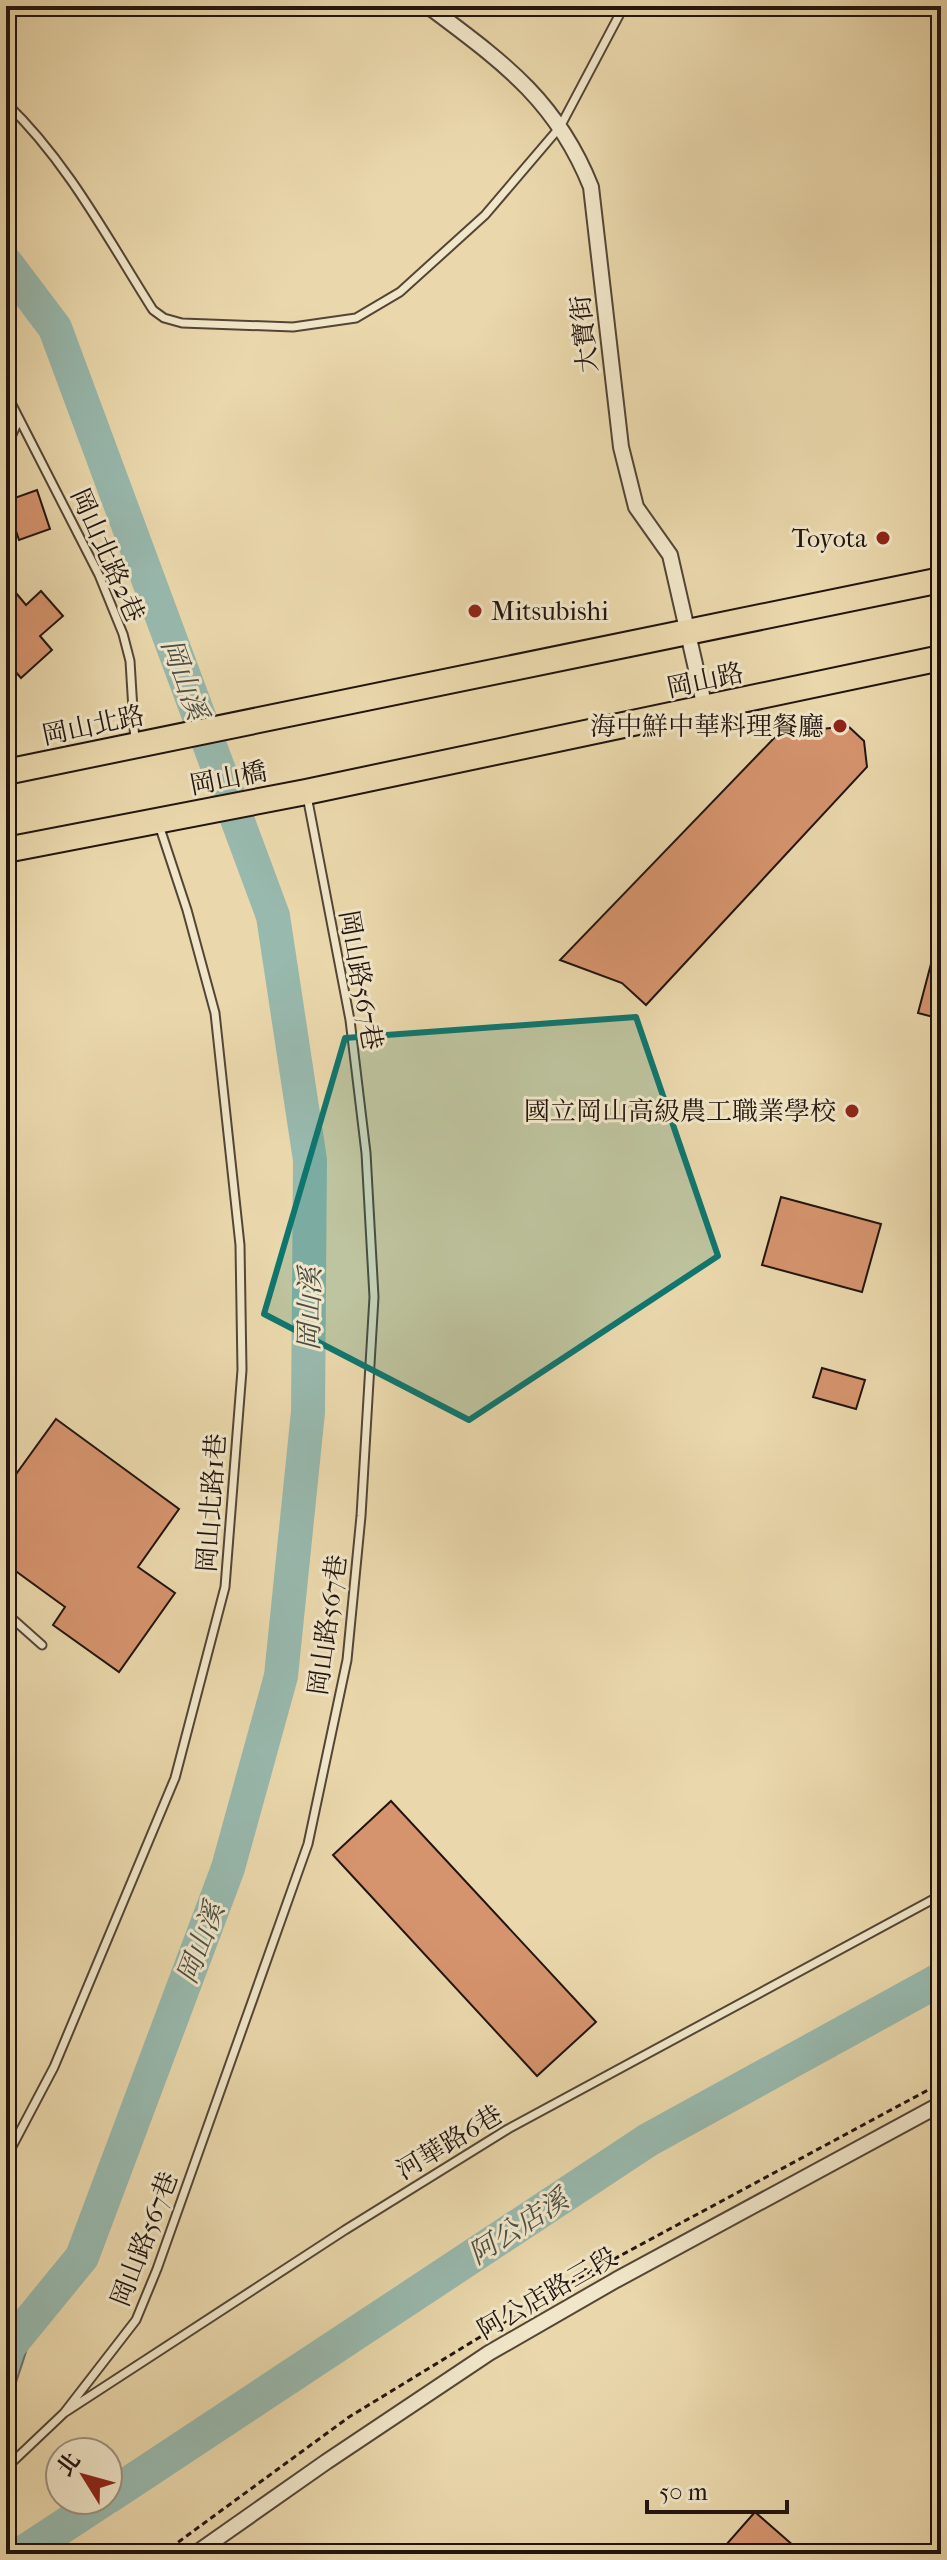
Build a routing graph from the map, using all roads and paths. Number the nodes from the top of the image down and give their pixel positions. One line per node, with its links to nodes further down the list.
1 (428, 6): 4 (street, 大寶街)
2 (624, 6): 4 (lane)
3 (6, 103): 4 (lane)
4 (560, 127): 9 (street, 大寶街)
5 (6, 393): 6 (lane, 岡山北路2巷)
6 (19, 419): 7 (lane); 14 (lane, 岡山北路2巷)
7 (6, 448)
8 (941, 580): 9 (main road, 岡山路)
9 (689, 632): 11 (street, 大寶街); 12 (main road, 岡山路)
10 (941, 658): 11 (main road, 岡山路)
11 (705, 708): 16 (main road, 岡山路)
12 (302, 713): 13 (main road, 岡山橋)
13 (191, 734): 14 (main road, 岡山北路)
14 (135, 745): 15 (main road, 岡山北路)
15 (6, 772)
16 (299, 793): 17 (main road, 岡山橋); 24 (lane, 岡山路567巷)
17 (166, 818): 18 (main road); 23 (lane, 岡山北路1巷)
18 (6, 850)
19 (6, 1613): 20 (lane)
20 (42, 1645)
21 (941, 1895): 24 (lane, 河華路6巷)
22 (941, 2104): 26 (street, 阿公店路三段)
23 (6, 2158)
24 (64, 2413): 25 (lane, 河華路6巷)
25 (6, 2468)
26 (195, 2554)

